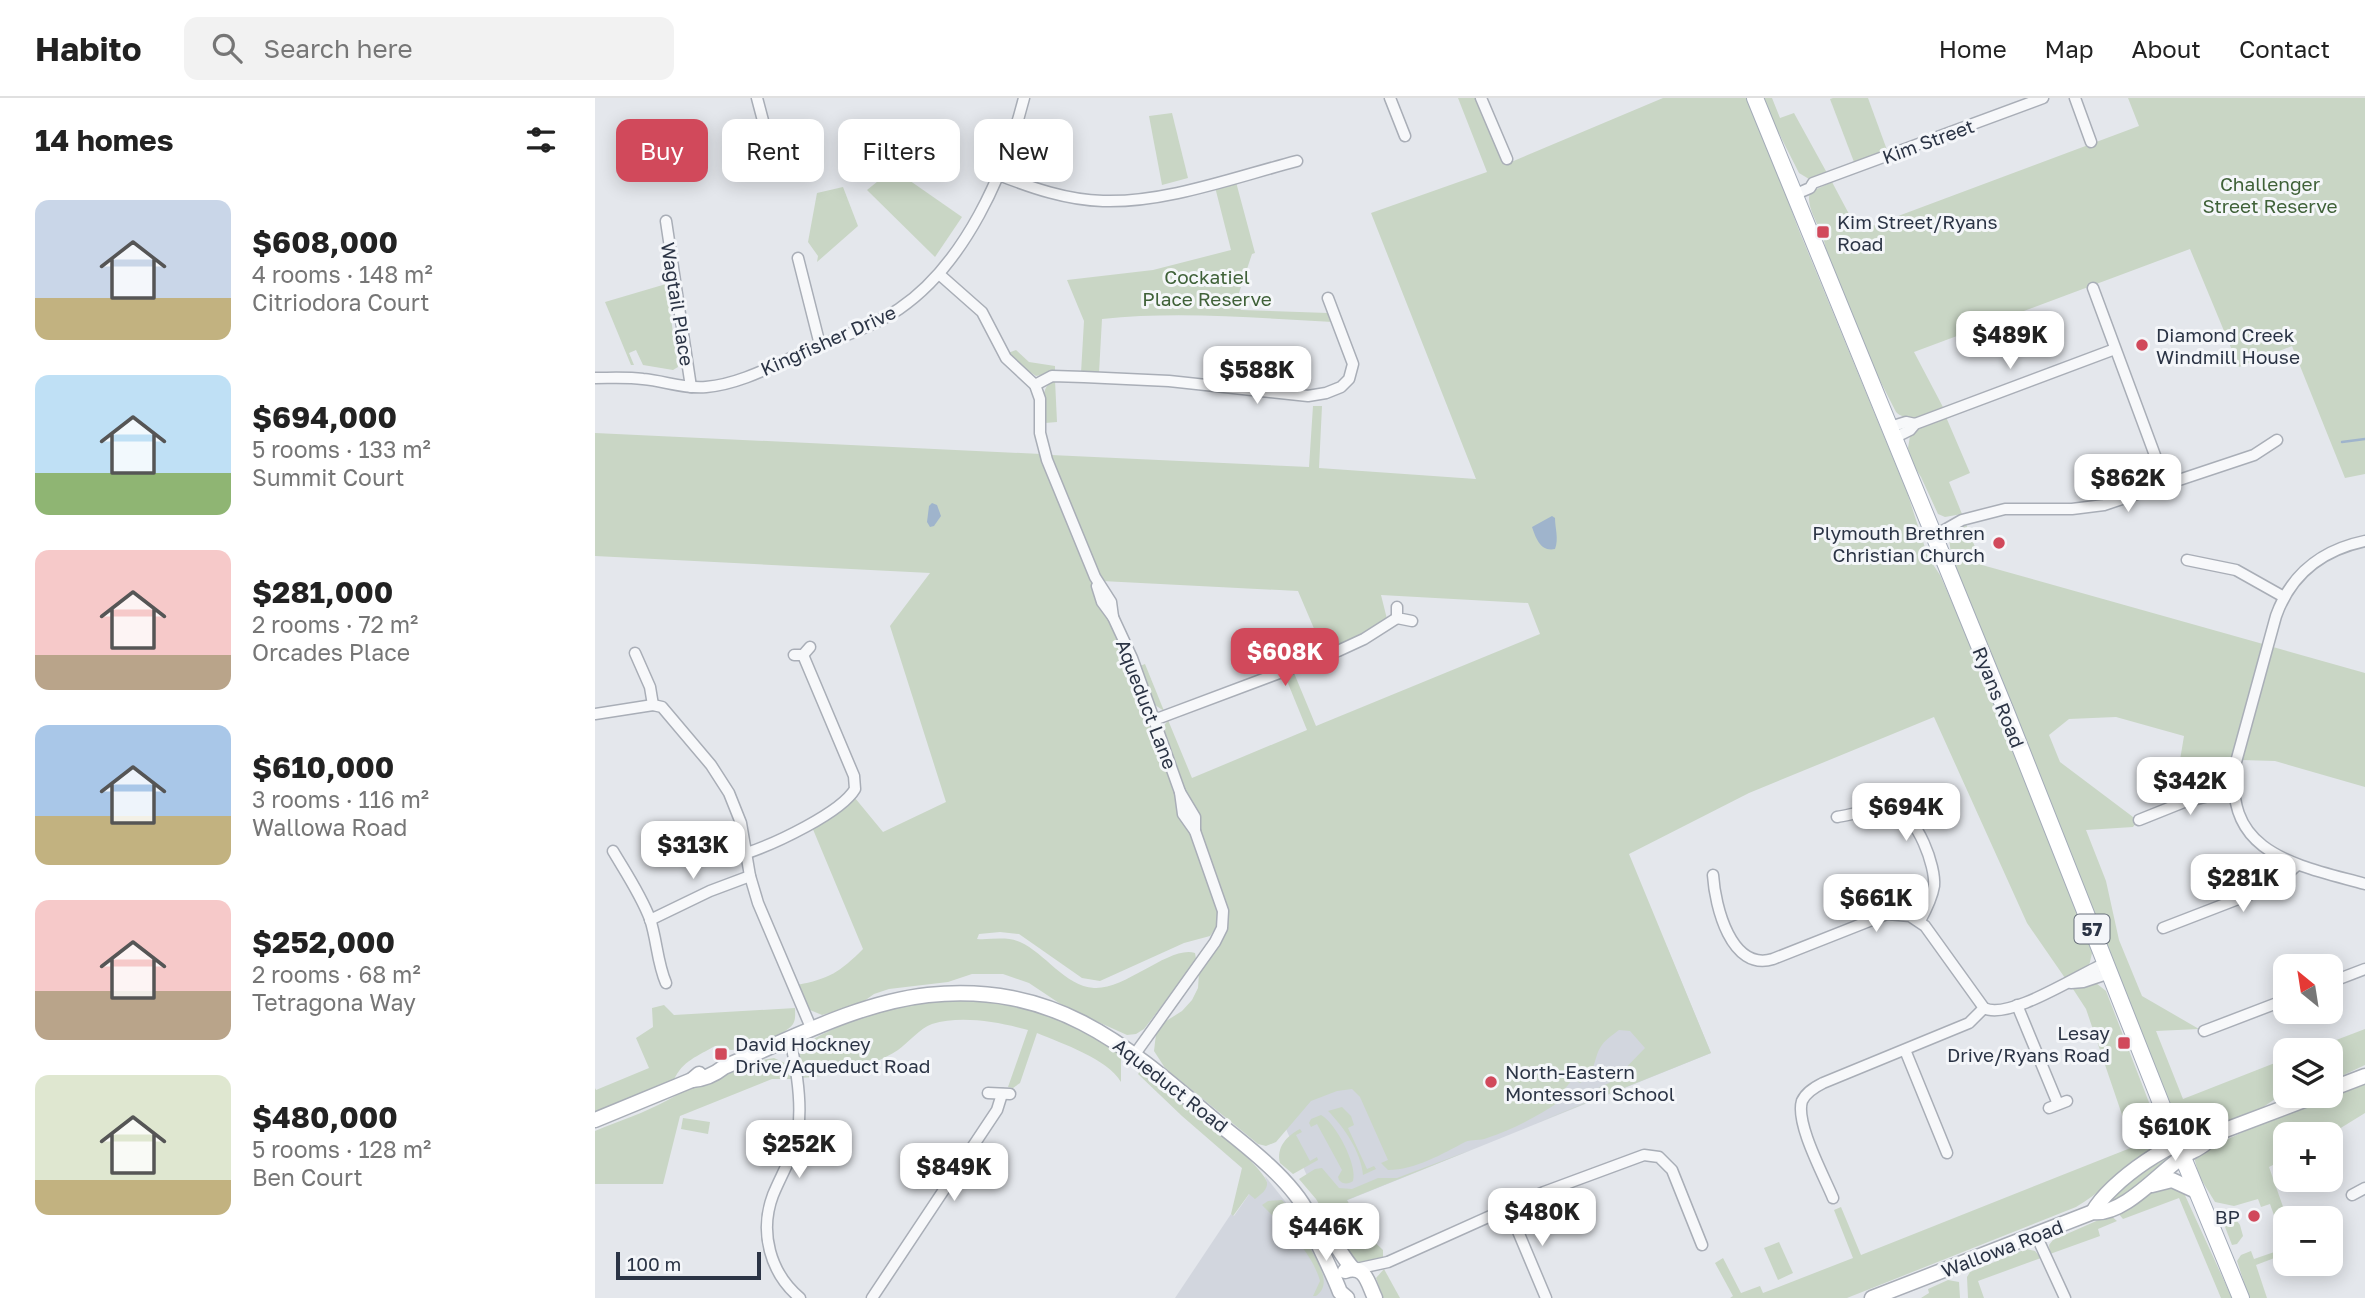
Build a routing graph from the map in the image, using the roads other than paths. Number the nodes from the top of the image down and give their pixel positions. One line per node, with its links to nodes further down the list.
1 (757, 98): 8 (street)
2 (1024, 98): 9 (street, Kingfisher Drive)
3 (1390, 98): 10 (street)
4 (1481, 98): 12 (street)
5 (1755, 98): 16 (main road, Ryans Road / 57)
6 (2043, 98): 16 (street, Kim Street)
7 (2075, 98): 11 (street)
8 (763, 119)
9 (1017, 119)
10 (1405, 136)
11 (2091, 142)
12 (1507, 159)
13 (1297, 161): 15 (street)
14 (995, 182): 19 (street, Kingfisher Drive)
15 (1020, 182)
16 (1794, 190): 27 (main road, Ryans Road / 57)
17 (666, 221): 26 (street, Wagtail Place)
18 (798, 258): 22 (street)
19 (939, 274): 22 (street, Kingfisher Drive); 25 (street)
20 (2093, 288): 23 (street)
21 (1328, 298): 25 (street)
22 (820, 345): 26 (street, Kingfisher Drive)
23 (2115, 349): 27 (street); 29 (street)
24 (595, 378): 26 (street, Kingfisher Drive)
25 (1035, 385): 39 (street, Aqueduct Lane)
26 (691, 387)
27 (1892, 433): 30 (main road, Ryans Road / 57)
28 (2277, 440): 29 (street)
29 (2166, 485): 30 (street)
30 (1932, 533): 52 (main road, Ryans Road / 57)
31 (2365, 541): 33 (street)
32 (2187, 560): 33 (street)
33 (2284, 597): 40 (street)
34 (1412, 621): 39 (street)
35 (632, 651): 37 (street)
36 (802, 652): 44 (street)
37 (653, 705): 38 (street); 44 (street)
38 (595, 714)
39 (1154, 720): 63 (street, Aqueduct Lane)
40 (2234, 790): 42 (street); 45 (street)
41 (1837, 817): 50 (street)
42 (2139, 820)
43 (613, 851): 49 (street)
44 (747, 853): 47 (street)
45 (2297, 865): 48 (street); 51 (street)
46 (1713, 875): 50 (street)
47 (750, 876): 49 (street); 59 (street)
48 (2365, 884)
49 (650, 920): 55 (street)
50 (1920, 921): 58 (street)
51 (2163, 928)
52 (2108, 968): 56 (street); 70 (main road, Ryans Road / 57)
53 (2365, 969): 54 (street)
54 (2343, 977)
55 (666, 985)
56 (2017, 1005): 58 (street); 67 (street)
57 (2273, 1005): 60 (street)
58 (1984, 1008): 62 (street)
59 (812, 1030): 61 (main road, Aqueduct Road); 63 (main road, Aqueduct Road)
60 (2204, 1031)
61 (785, 1041): 69 (main road, Aqueduct Road); 86 (street)
62 (1905, 1050): 71 (street); 76 (street)
63 (1135, 1054): 79 (main road, Aqueduct Road)
64 (2365, 1076): 65 (main road)
65 (2343, 1084)
66 (988, 1093): 87 (street)
67 (2058, 1104)
68 (2283, 1108): 70 (main road)
69 (595, 1120)
70 (2180, 1150): 72 (main road, Wallowa Road); 74 (main road, Ryans Road / 57); 78 (main road, Wallowa Road)
71 (1947, 1153)
72 (2151, 1185): 74 (main road); 78 (main road, Wallowa Road)
73 (2365, 1188): 75 (street)
74 (2196, 1191): 93 (main road, Ryans Road / 57)
75 (2352, 1195)
76 (1833, 1198)
77 (1509, 1210): 81 (street); 82 (street); 90 (street)
78 (2093, 1212): 80 (main road, Wallowa Road)
79 (1309, 1215): 83 (main road, Aqueduct Road); 84 (main road, Aqueduct Road)
80 (2036, 1235): 91 (main road, Wallowa Road); 92 (street)
81 (1702, 1245)
82 (1388, 1262): 83 (street); 85 (street)
83 (1355, 1269): 84 (main road); 85 (main road, Aqueduct Road)
84 (1338, 1283): 88 (main road, Aqueduct Road)
85 (1371, 1288): 89 (main road)
86 (800, 1298)
87 (872, 1298)
88 (1347, 1298)
89 (1359, 1298)
90 (1546, 1298)
91 (1872, 1298)
92 (2065, 1298)
93 (2241, 1298)

